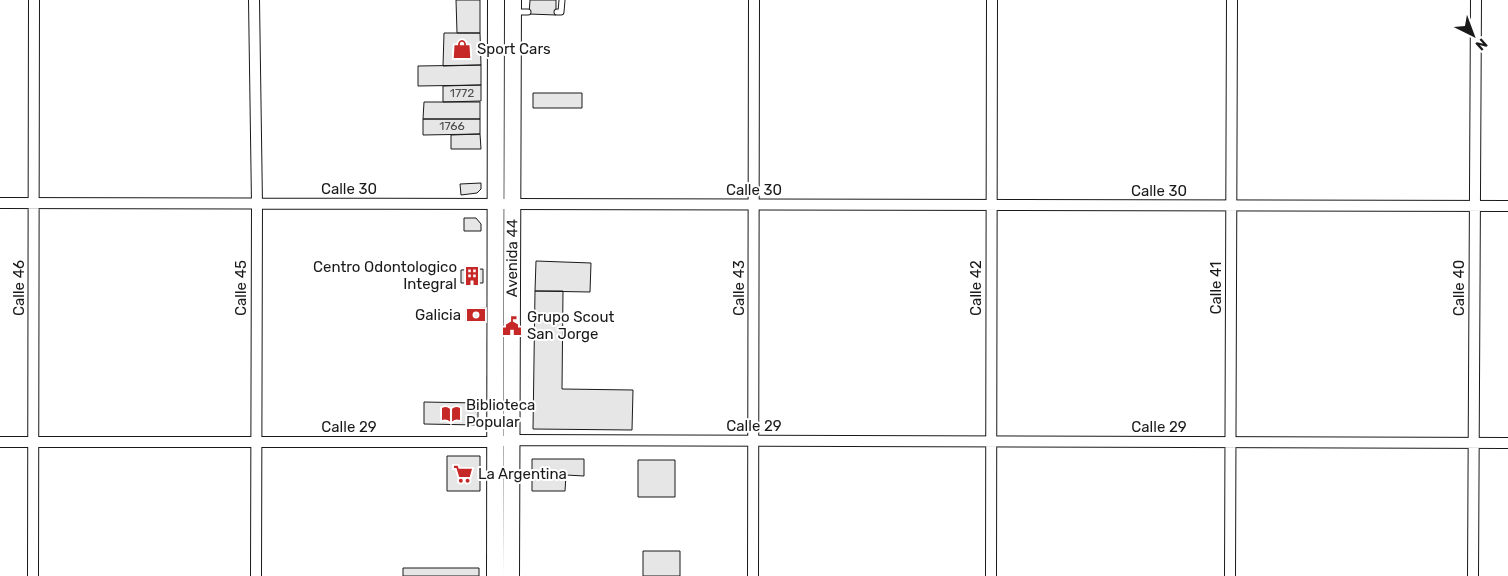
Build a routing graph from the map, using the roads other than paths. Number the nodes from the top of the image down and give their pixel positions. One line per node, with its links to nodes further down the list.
1 (34, 0): 12 (street, Calle 46)
2 (254, 0): 13 (street, Calle 45)
3 (496, 0): 14 (main road, Avenida 44)
4 (562, 0): 10 (lane)
5 (754, 0): 16 (street, Calle 43)
6 (992, 0): 17 (street, Calle 42)
7 (1232, 0): 18 (street, Calle 41)
8 (1476, 0): 19 (street, Calle 40)
9 (518, 8): 15 (main road, Avenida 44)
10 (556, 12)
11 (0, 203): 12 (street, Calle 30)
12 (35, 204): 13 (street, Calle 30); 24 (street, Calle 46)
13 (256, 204): 14 (street, Calle 30); 25 (street, Calle 45)
14 (496, 204): 15 (street, Calle 30); 26 (main road, Avenida 44)
15 (513, 204): 16 (street, Calle 30); 21 (main road, Avenida 44)
16 (754, 205): 17 (street, Calle 30); 22 (street, Calle 43)
17 (992, 205): 18 (street, Calle 30); 27 (street, Calle 42)
18 (1231, 206): 19 (street, Calle 30); 28 (street, Calle 41)
19 (1474, 206): 20 (street, Calle 30); 29 (street, Calle 40)
20 (1508, 206)
21 (512, 440): 22 (street, Calle 29); 26 (street, Calle 29); 34 (main road, Avenida 44)
22 (754, 441): 27 (street, Calle 29); 35 (street, Calle 43)
23 (0, 442): 24 (street, Calle 29)
24 (34, 442): 25 (street, Calle 29); 31 (street, Calle 46)
25 (256, 442): 26 (street, Calle 29); 32 (street, Calle 45)
26 (495, 442): 33 (main road, Avenida 44)
27 (991, 442): 28 (street, Calle 29); 36 (street, Calle 42)
28 (1231, 442): 29 (street, Calle 29); 37 (street, Calle 41)
29 (1474, 443): 30 (street, Calle 29); 38 (street, Calle 40)
30 (1508, 443)
31 (34, 576)
32 (256, 576)
33 (495, 576)
34 (511, 576)
35 (753, 576)
36 (991, 576)
37 (1230, 576)
38 (1473, 576)

